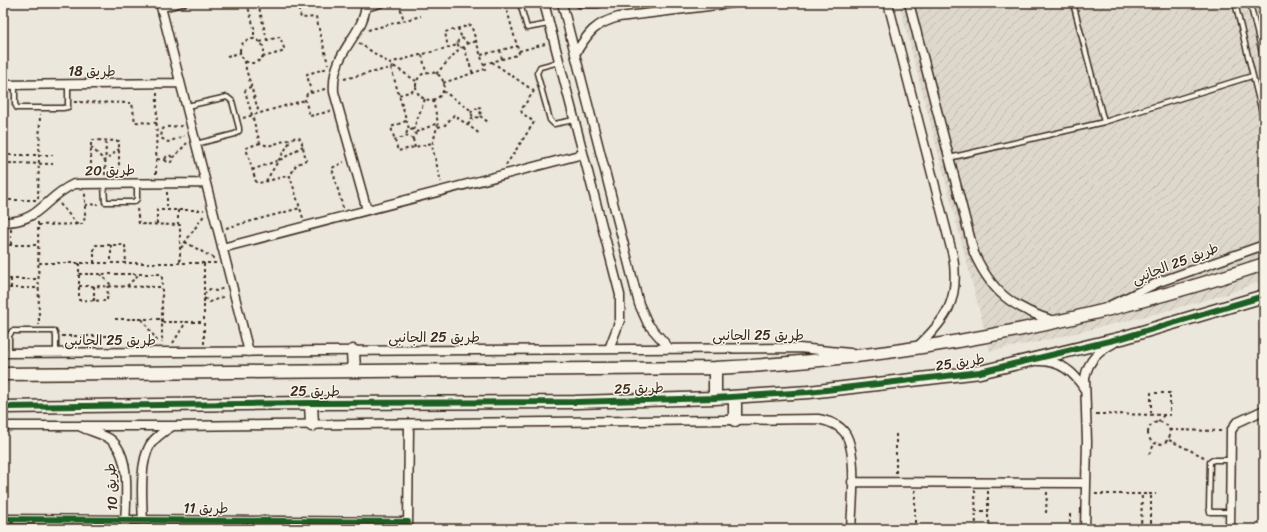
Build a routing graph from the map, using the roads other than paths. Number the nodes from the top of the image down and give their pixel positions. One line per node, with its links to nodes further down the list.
1 (186, 3): 15 (lane)
2 (380, 3): 14 (street)
3 (520, 3): 16 (lane)
4 (544, 3): 16 (street)
5 (562, 3): 17 (street)
6 (580, 3): 7 (street)
7 (598, 3)
8 (733, 3): 17 (street)
9 (888, 3): 46 (street)
10 (909, 3): 31 (street)
11 (1073, 3): 28 (lane)
12 (1235, 3): 20 (lane)
13 (1250, 3): 18 (lane)
14 (366, 5): 35 (street)
15 (160, 6): 21 (street)
16 (550, 24): 19 (street)
17 (575, 54): 44 (street)
18 (1264, 61)
19 (559, 62): 26 (street); 26 (lane)
20 (1252, 76): 27 (lane); 28 (lane)
21 (180, 83): 24 (street, طريق 18); 25 (street)
22 (3, 84): 23 (street, طريق 18)
23 (15, 84): 24 (street, طريق 18); 24 (lane)
24 (68, 84)
25 (186, 106): 29 (street); 29 (lane)
26 (574, 120): 30 (street)
27 (1264, 121)
28 (1104, 122): 31 (lane)
29 (193, 135): 34 (street)
30 (583, 154): 35 (street); 45 (street)
31 (949, 158): 42 (street)
32 (104, 183): 33 (street, طريق 20); 33 (lane); 36 (street, طريق 20)
33 (137, 183): 34 (street, طريق 20)
34 (206, 183): 38 (street)
35 (367, 210): 38 (street)
36 (7, 222)
37 (1264, 245): 41 (street, طريق 25 الجانبى)
38 (222, 248): 48 (street)
39 (1264, 264): 41 (street, طريق 25)
40 (1264, 296): 43 (street, طريق 25)
41 (1098, 312): 42 (street, طريق 25)
42 (1055, 321): 46 (street, طريق 25)
43 (1122, 338): 52 (street, طريق 25); 56 (street)
44 (669, 348): 45 (street, طريق 25 الجانبى); 51 (street, طريق 25 الجانبى)
45 (609, 349): 47 (street, طريق 25 الجانبى)
46 (915, 349): 51 (street, طريق 25)
47 (353, 351): 48 (street, طريق 25 الجانبى); 54 (street)
48 (249, 352): 50 (street, طريق 25 الجانبى)
49 (6, 353): 50 (street, طريق 25 الجانبى); 50 (lane)
50 (56, 353)
51 (865, 356): 53 (street, طريق 25)
52 (1032, 361): 56 (street); 57 (street, طريق 25)
53 (715, 368): 54 (street, طريق 25); 58 (street)
54 (354, 371): 55 (street, طريق 25)
55 (3, 374)
56 (1086, 391): 70 (street)
57 (735, 397): 58 (street, طريق 25); 62 (street)
58 (715, 398): 59 (street, طريق 25)
59 (311, 403): 60 (street, طريق 25); 65 (street)
60 (3, 407)
61 (1264, 410): 68 (street)
62 (735, 420): 63 (street); 69 (street)
63 (409, 424): 65 (street); 77 (street, طريق 11)
64 (74, 425): 66 (street); 67 (street); 73 (street, طريق 10)
65 (312, 425): 67 (street)
66 (3, 426)
67 (172, 426): 74 (street)
68 (1230, 460): 71 (street); 71 (lane)
69 (852, 482): 70 (street); 80 (street)
70 (1086, 483): 81 (street)
71 (1230, 512): 82 (street)
72 (3, 519): 73 (street, طريق 11)
73 (125, 520): 74 (street, طريق 11); 78 (street, طريق 10)
74 (143, 520): 75 (street, طريق 11); 79 (street)
75 (223, 525): 76 (street, طريق 11)
76 (313, 525): 77 (street, طريق 11)
77 (408, 526)
78 (125, 529)
79 (143, 529)
80 (851, 529)
81 (1085, 529)
82 (1230, 529)

